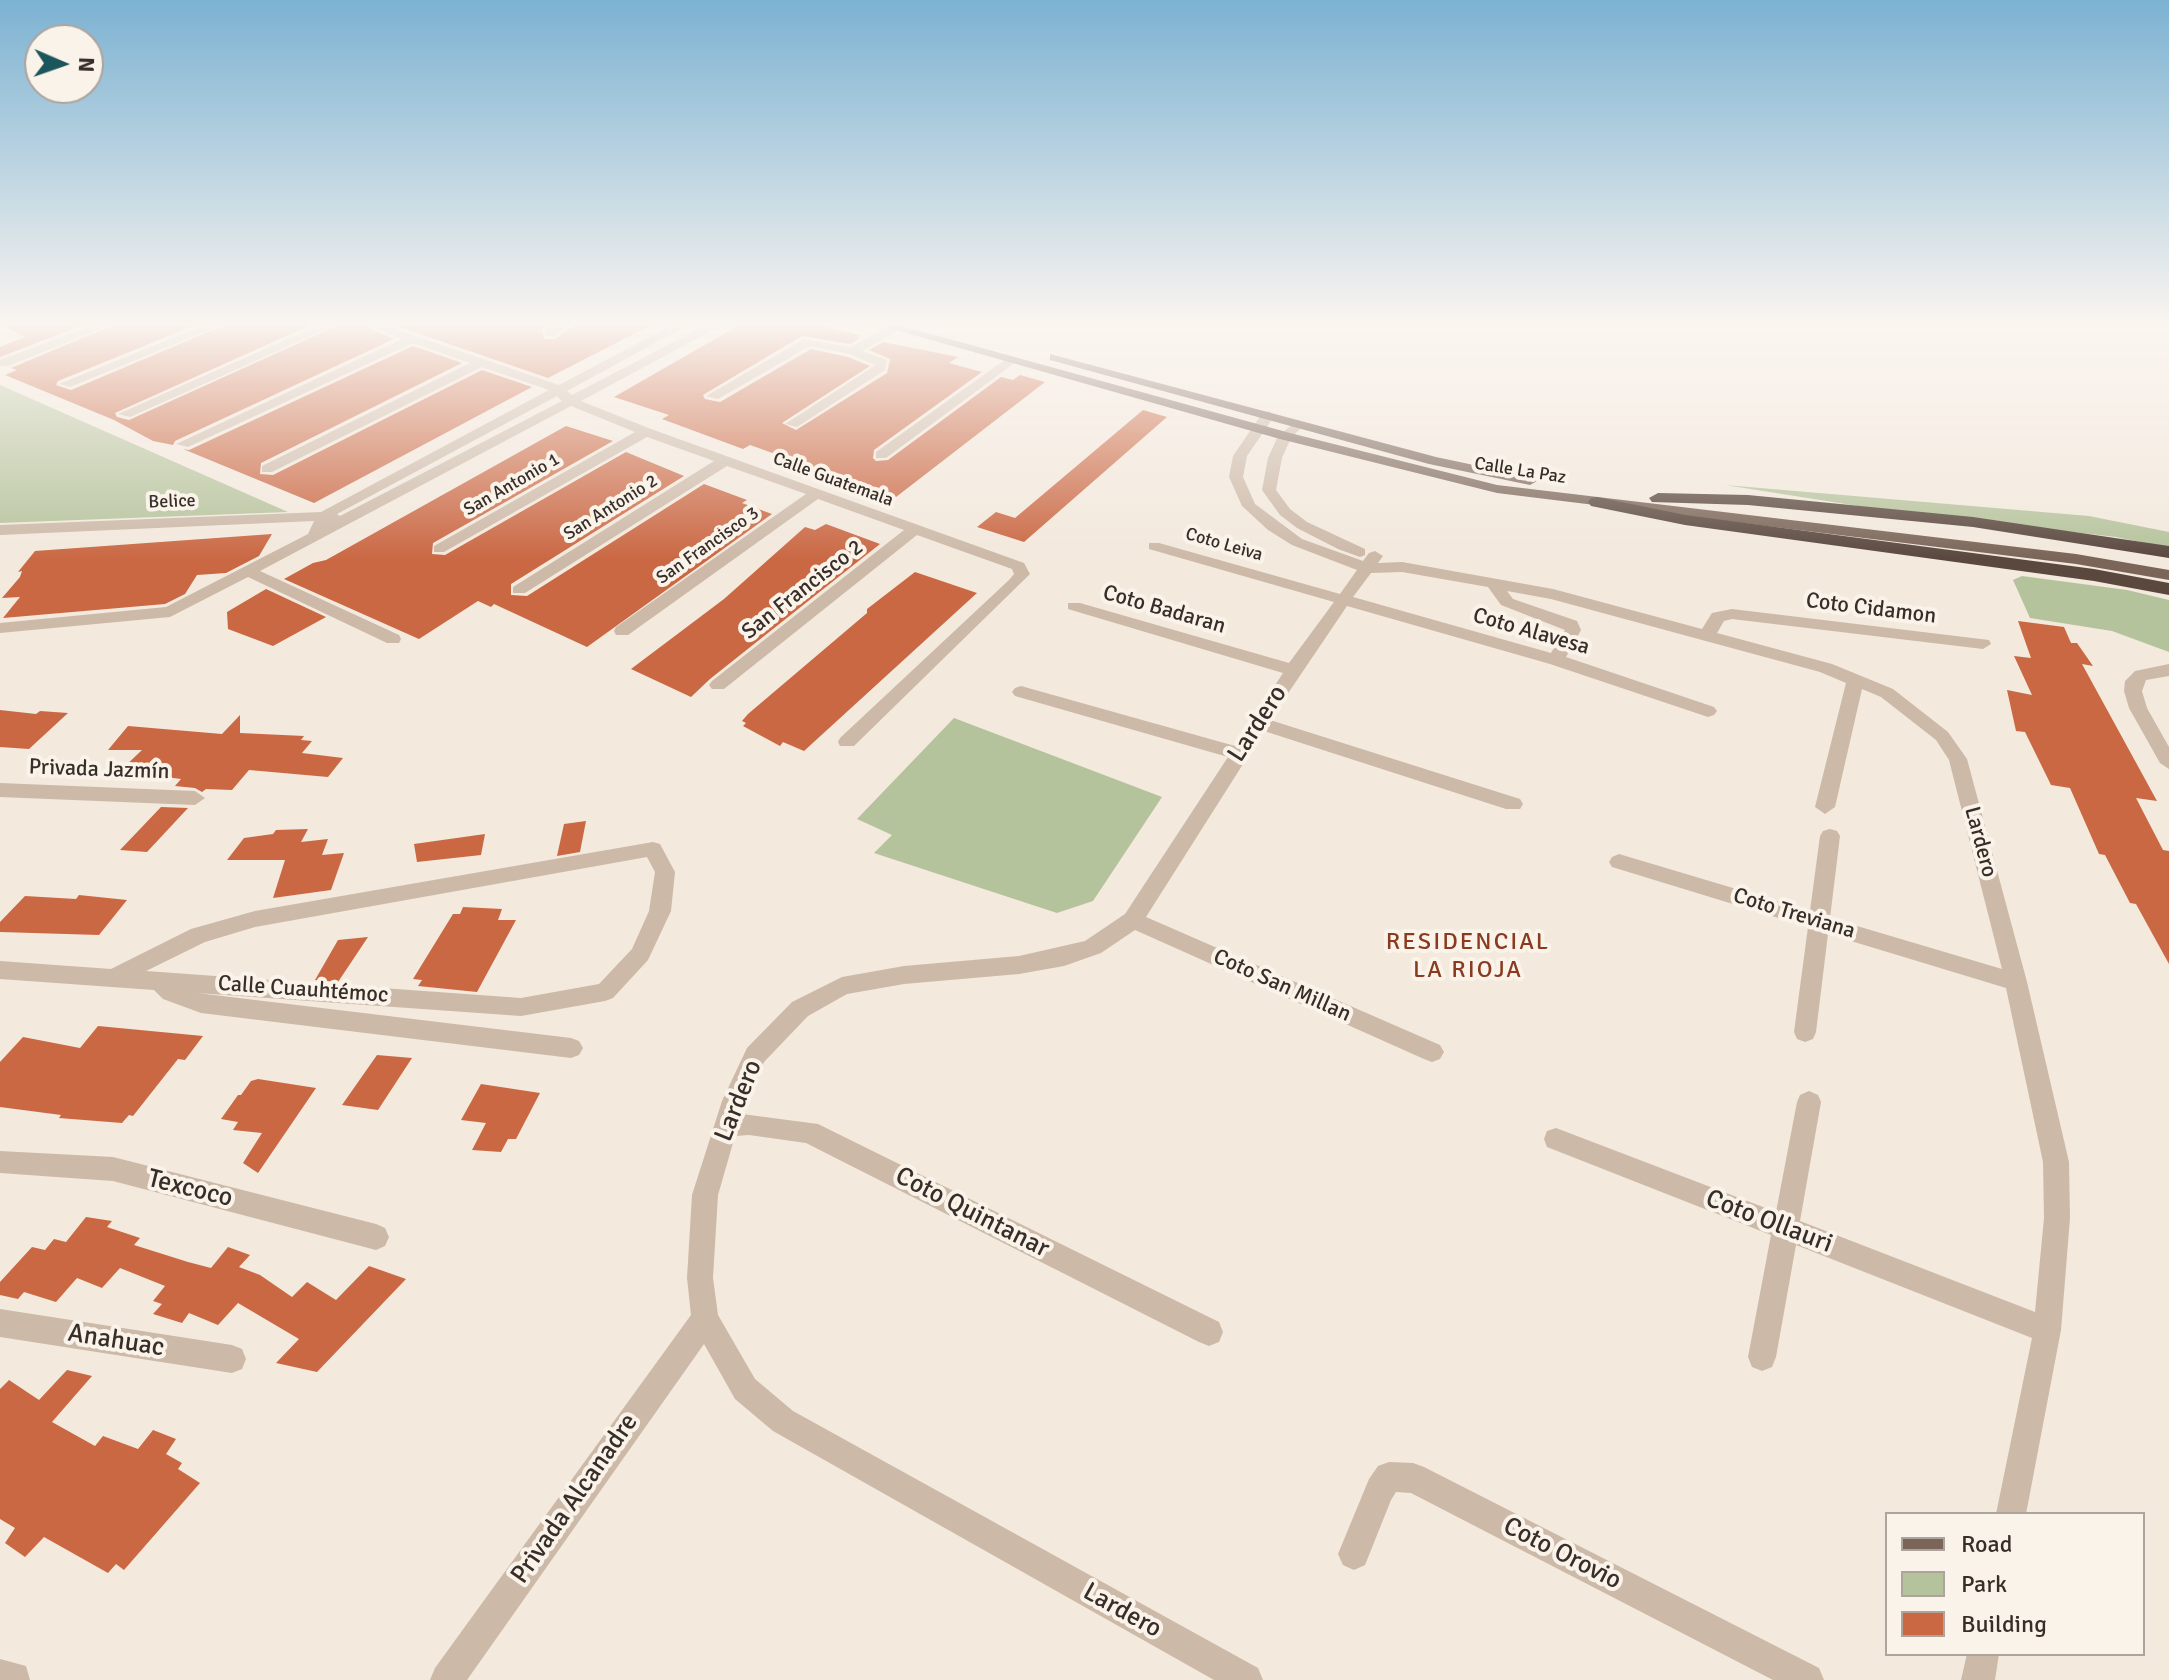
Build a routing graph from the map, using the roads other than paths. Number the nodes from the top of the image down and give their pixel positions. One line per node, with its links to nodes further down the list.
1 (152, 402): 11 (street)
2 (274, 402): 18 (street)
3 (401, 402): 21 (street)
4 (532, 402): 27 (street)
5 (572, 402): 29 (street)
6 (573, 402): 16 (street, Calle Guatemala)
7 (824, 402): 13 (street)
8 (954, 402): 19 (street)
9 (1167, 402): 15 (main road, Calle La Paz)
10 (1222, 402): 12 (main road, Calle La Paz)
11 (125, 414)
12 (1268, 415): 14 (main road, Calle La Paz); 15 (street)
13 (792, 424)
14 (1298, 424): 17 (street); 25 (main road, Calle La Paz)
15 (1257, 428): 17 (main road, Calle La Paz); 22 (street)
16 (646, 432): 20 (street, Calle Guatemala); 34 (street, San Antonio 1)
17 (1285, 436): 23 (street); 26 (main road, Calle La Paz)
18 (183, 444)
19 (881, 455)
20 (725, 461): 24 (street, Calle Guatemala); 42 (street, San Antonio 2)
21 (267, 469)
22 (1240, 489): 23 (street); 36 (street, Lardero)
23 (1269, 490): 36 (street)
24 (816, 494): 30 (street, Calle Guatemala); 46 (street, San Francisco 3)
25 (1658, 498): 28 (main road, Calle La Paz); 35 (highway)
26 (1597, 502): 28 (main road, Calle La Paz); 41 (highway)
27 (324, 516): 29 (street, Belice); 31 (street, Belice); 32 (street)
28 (1764, 517): 37 (main road, Calle La Paz); 39 (main road, Calle La Paz)
29 (345, 521): 32 (street)
30 (915, 529): 53 (street, San Francisco 2); 58 (street, Calle Guatemala)
31 (0, 530)
32 (315, 533): 38 (street)
33 (1154, 546): 43 (street, Coto Leiva)
34 (439, 549)
35 (2169, 552)
36 (1370, 562): 40 (street, Lardero); 43 (street, Lardero)
37 (2169, 569)
38 (247, 571): 45 (street); 48 (street)
39 (2169, 575)
40 (1493, 583): 47 (street, Lardero); 50 (street)
41 (2169, 589)
42 (519, 590)
43 (1340, 600): 50 (street, Coto Alavesa); 51 (street, Lardero)
44 (1074, 606): 51 (street, Coto Badaran)
45 (0, 628)
46 (622, 631)
47 (1708, 634): 49 (street, Coto Cidamon); 55 (street, Lardero)
48 (393, 639)
49 (1983, 644)
50 (1556, 660): 56 (street, Coto Alavesa)
51 (1293, 670): 57 (street, Lardero)
52 (2169, 670): 60 (street)
53 (718, 685)
54 (1021, 692): 59 (street)
55 (1852, 692): 64 (street); 72 (street, Lardero)
56 (1708, 711)
57 (1260, 723): 59 (street, Lardero); 63 (street)
58 (847, 742)
59 (1237, 753): 67 (street, Lardero)
60 (2169, 763)
61 (0, 790): 62 (street, Privada Jazmín)
62 (195, 798)
63 (1513, 804)
64 (1825, 807)
65 (1830, 836): 68 (street)
66 (1619, 862): 68 (street, Coto Treviana)
67 (1133, 920): 75 (street, Coto San Millan); 77 (street, Lardero)
68 (1820, 922): 72 (street, Coto Treviana); 73 (street)
69 (0, 970): 70 (street, Calle Cuauhtémoc)
70 (117, 976): 71 (street, Calle Cuauhtémoc); 71 (street, Calle Cuauhtémoc)
71 (157, 979): 74 (street)
72 (2016, 982): 84 (street, Lardero)
73 (1805, 1032)
74 (571, 1048)
75 (1432, 1052)
76 (1809, 1102): 80 (street)
77 (726, 1126): 82 (street, Lardero); 85 (street, Coto Quintanar)
78 (1556, 1139): 80 (street, Coto Ollauri)
79 (0, 1162): 81 (street, Texcoco)
80 (1784, 1228): 84 (street, Coto Ollauri); 86 (street)
81 (376, 1237)
82 (705, 1319): 91 (street, Privada Alcanadre); 92 (street, Lardero)
83 (0, 1323): 87 (street, Anahuac)
84 (2047, 1330): 88 (street, Lardero)
85 (1209, 1332)
86 (1762, 1357)
87 (232, 1359)
88 (2011, 1512)
89 (1354, 1554): 93 (street, Coto Orovio)
90 (1983, 1656): 94 (street)
91 (447, 1680)
92 (1246, 1680)
93 (1807, 1680)
94 (1978, 1680)

